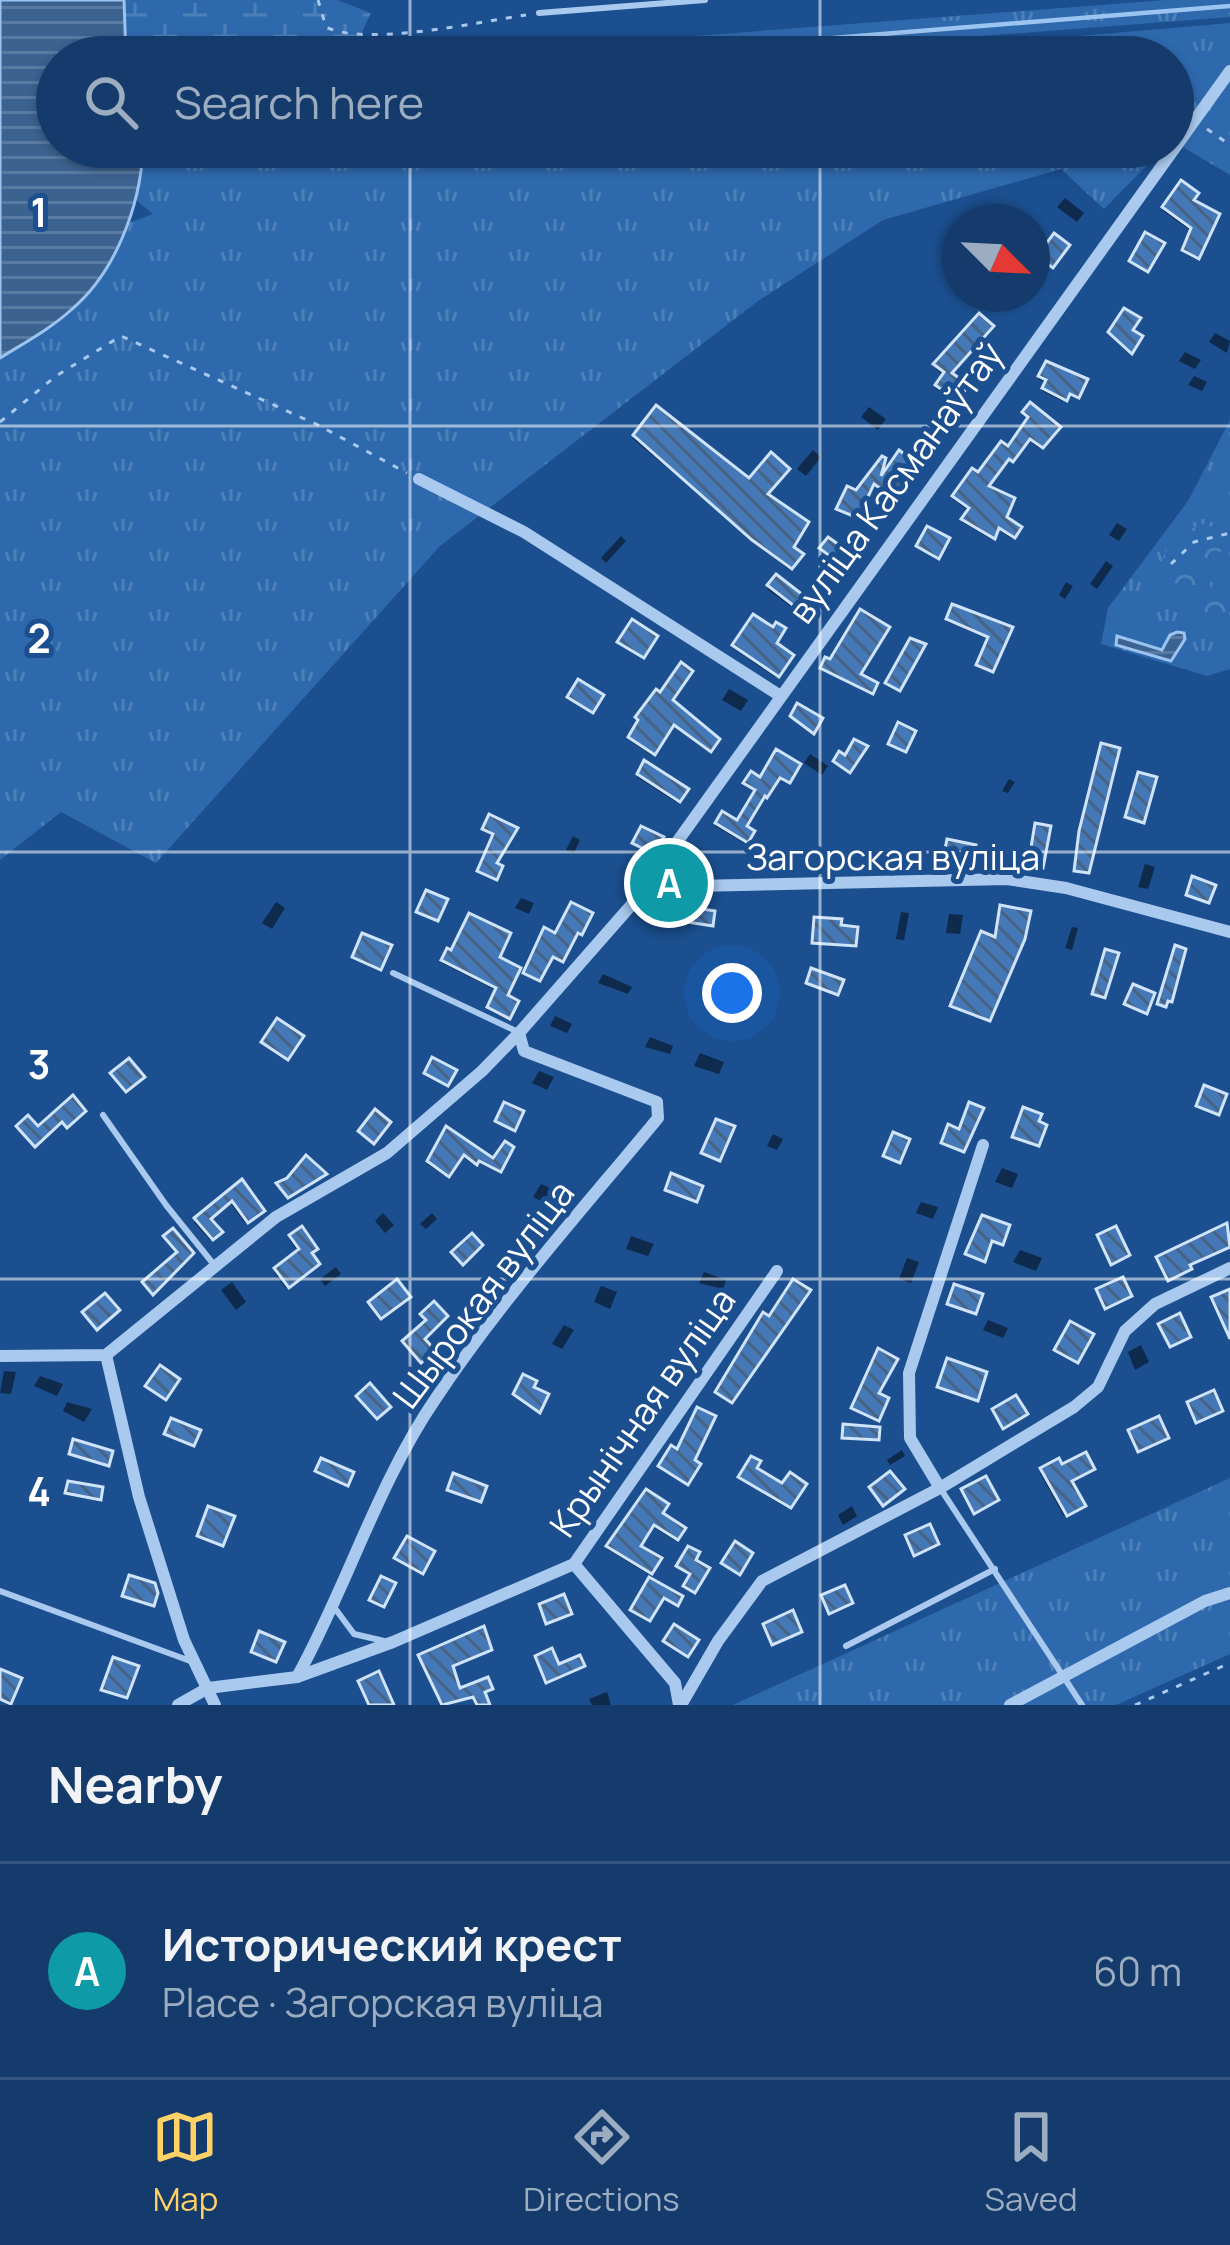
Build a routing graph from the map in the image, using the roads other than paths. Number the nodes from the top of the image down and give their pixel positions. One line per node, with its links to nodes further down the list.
1 (578, 0): 3 (lane)
2 (705, 0): 3 (lane)
3 (578, 10): 4 (lane)
4 (539, 14)
5 (1230, 71): 6 (street, вуліца Касманаўтаў)
6 (1194, 119)
7 (1158, 168): 9 (street, вуліца Касманаўтаў)
8 (419, 479): 9 (street)
9 (779, 694): 10 (street, вуліца Касманаўтаў)
10 (671, 850): 11 (street, Загорская вуліца); 12 (street, вуліца Касманаўтаў)
11 (694, 886): 12 (street, Загорская вуліца); 13 (street, Загорская вуліца)
12 (634, 902): 15 (street, вуліца Касманаўтаў)
13 (1230, 932)
14 (393, 973): 15 (lane)
15 (519, 1033): 18 (street, вуліца Касманаўтаў); 28 (street, Шырокая вуліца)
16 (103, 1115): 18 (lane)
17 (983, 1145): 23 (street)
18 (215, 1266): 21 (street, вуліца Касманаўтаў)
19 (1230, 1268): 23 (street)
20 (777, 1270): 24 (street, Крынічная вуліца)
21 (106, 1355): 22 (street); 31 (street)
22 (0, 1356)
23 (940, 1488): 25 (lane); 37 (street)
24 (574, 1564): 29 (street, Крынічная вуліца); 37 (street)
25 (995, 1569): 30 (lane); 33 (lane)
26 (0, 1591): 31 (lane)
27 (1230, 1593): 33 (street)
28 (332, 1603): 29 (lane); 32 (street, Шырокая вуліца)
29 (393, 1642): 32 (street, Крынічная вуліца)
30 (846, 1646)
31 (197, 1664): 34 (street)
32 (297, 1677): 34 (street, Крынічная вуліца)
33 (1064, 1677): 38 (street); 39 (lane)
34 (208, 1688): 35 (street); 36 (street)
35 (178, 1705)
36 (215, 1705)
37 (680, 1705)
38 (1010, 1705)
39 (1082, 1705)

